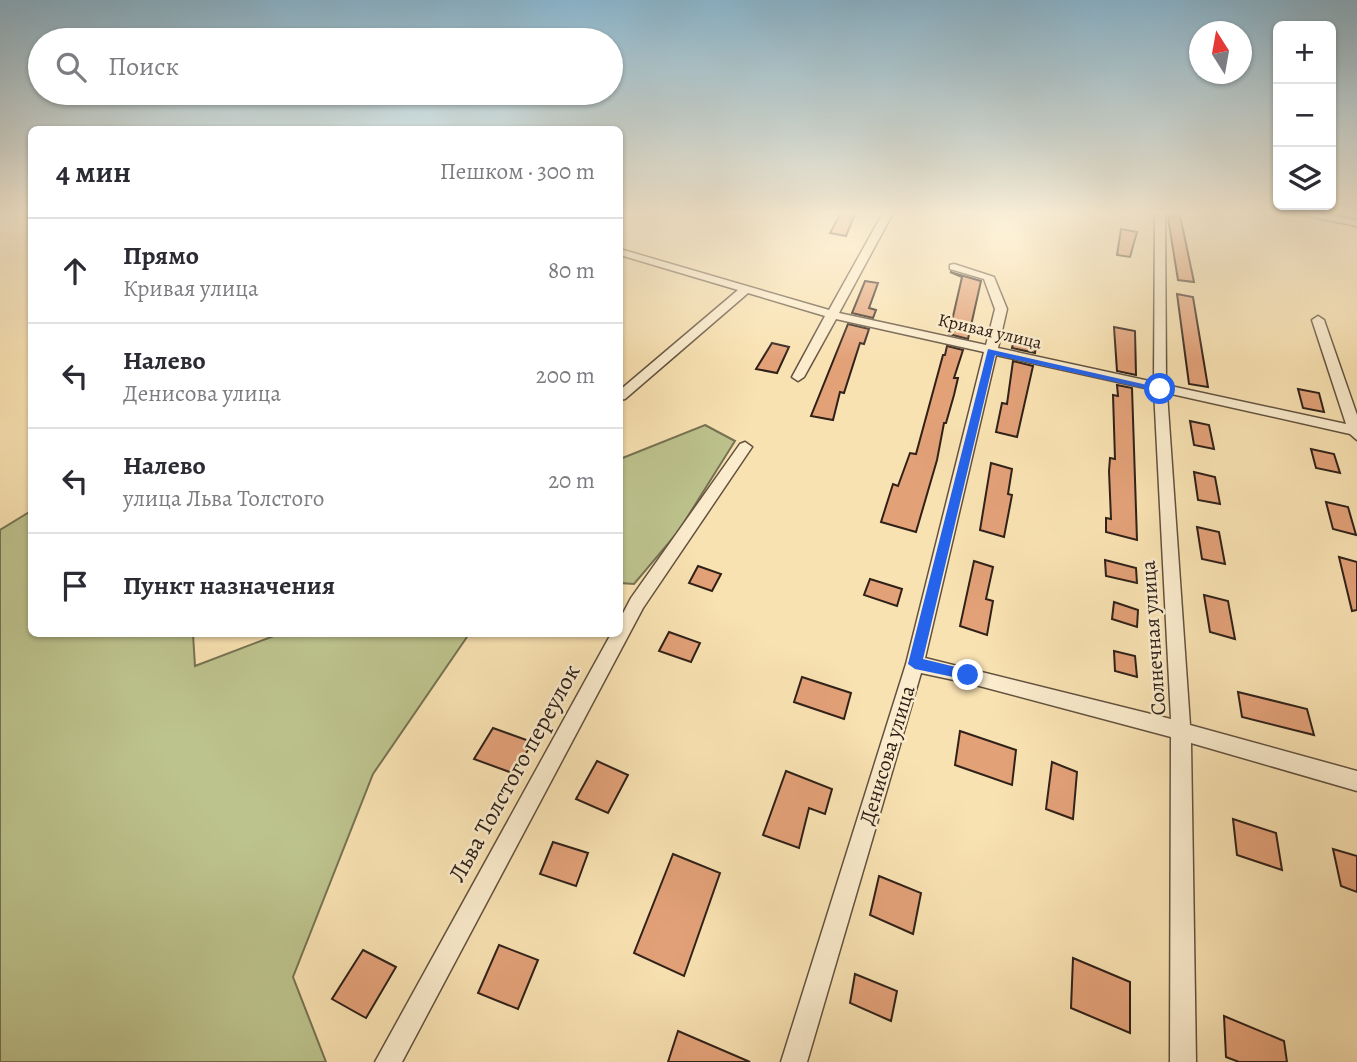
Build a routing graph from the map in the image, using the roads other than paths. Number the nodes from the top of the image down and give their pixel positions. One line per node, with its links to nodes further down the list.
1 (648, 261): 5 (street, Кривая улица)
2 (862, 261): 6 (street)
3 (1160, 261): 10 (street, Солнечная улица)
4 (954, 267): 8 (street, Денисова улица)
5 (745, 290): 6 (street, Кривая улица); 11 (street)
6 (832, 315): 8 (street, Кривая улица); 9 (street)
7 (1318, 320): 12 (street)
8 (992, 351): 10 (street, Кривая улица); 16 (street, Денисова улица)
9 (799, 377)
10 (1160, 389): 12 (street, Кривая улица); 17 (street, Солнечная улица)
11 (623, 393)
12 (1357, 432)
13 (745, 447): 14 (street, Льва Толстого переулок)
14 (623, 629)
15 (619, 637): 19 (street, Льва Толстого переулок)
16 (915, 664): 17 (street); 20 (street, Денисова улица)
17 (1181, 731): 18 (street); 21 (street, Солнечная улица)
18 (1357, 781)
19 (388, 1062)
20 (794, 1062)
21 (1184, 1062)

